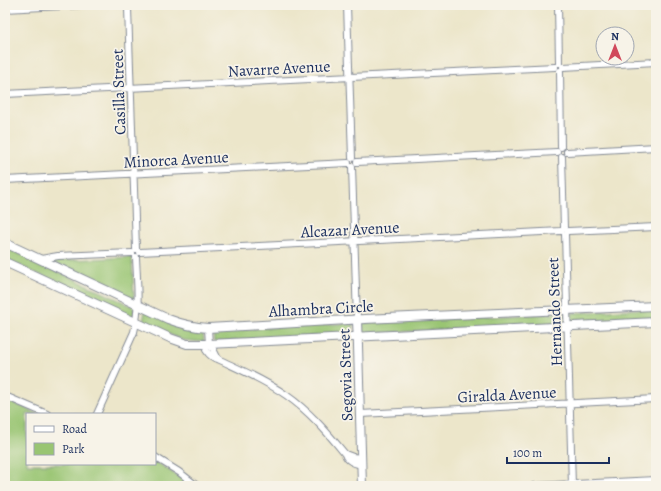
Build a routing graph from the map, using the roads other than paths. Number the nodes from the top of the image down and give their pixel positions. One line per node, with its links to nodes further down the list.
1 (81, 5): 5 (street)
2 (347, 5): 8 (street, Segovia Street)
3 (558, 5): 7 (street, Hernando Street)
4 (128, 6): 9 (street, Casilla Street)
5 (5, 9)
6 (656, 62): 7 (street, Navarre Avenue)
7 (559, 67): 8 (street, Navarre Avenue); 12 (street, Hernando Street)
8 (349, 78): 9 (street, Navarre Avenue); 13 (street, Segovia Street)
9 (131, 88): 10 (street, Navarre Avenue); 14 (street, Casilla Street)
10 (5, 94)
11 (656, 147): 12 (street)
12 (560, 152): 13 (street, Minorca Avenue); 17 (street, Hernando Street)
13 (352, 163): 14 (street, Minorca Avenue); 18 (street, Segovia Street)
14 (134, 174): 15 (street, Minorca Avenue); 20 (street, Casilla Street)
15 (5, 180)
16 (656, 227): 17 (street, Alcazar Avenue)
17 (565, 231): 18 (street, Alcazar Avenue); 25 (street, Hernando Street)
18 (354, 242): 20 (street, Alcazar Avenue); 26 (street, Segovia Street)
19 (5, 243): 21 (street, Alhambra Circle)
20 (136, 253): 21 (street, Alcazar Avenue); 23 (street, Casilla Street)
21 (41, 259): 23 (street, Alhambra Circle)
22 (5, 262): 28 (street, Alhambra Circle)
23 (138, 304): 28 (street, Casilla Street); 30 (street, Alhambra Circle)
24 (656, 306): 25 (street, Alhambra Circle)
25 (567, 310): 26 (street, Alhambra Circle); 29 (street, Hernando Street)
26 (357, 320): 30 (street, Alhambra Circle); 31 (street, Segovia Street)
27 (656, 322): 29 (street, Alhambra Circle)
28 (136, 323): 32 (street, Alhambra Circle); 37 (street, Casilla Street)
29 (567, 326): 31 (street, Alhambra Circle); 35 (street, Hernando Street)
30 (208, 328): 32 (street)
31 (358, 337): 32 (street, Alhambra Circle); 38 (street, Segovia Street)
32 (208, 344): 40 (street)
33 (5, 396): 36 (street)
34 (656, 399): 35 (street, Giralda Avenue)
35 (570, 404): 38 (street, Giralda Avenue); 42 (street, Hernando Street)
36 (45, 413)
37 (97, 413)
38 (360, 414): 40 (street, Segovia Street)
39 (156, 458): 43 (street)
40 (361, 461): 44 (street, Segovia Street)
41 (656, 480): 42 (street)
42 (572, 485): 45 (street)
43 (197, 486)
44 (362, 486)
45 (534, 486)

